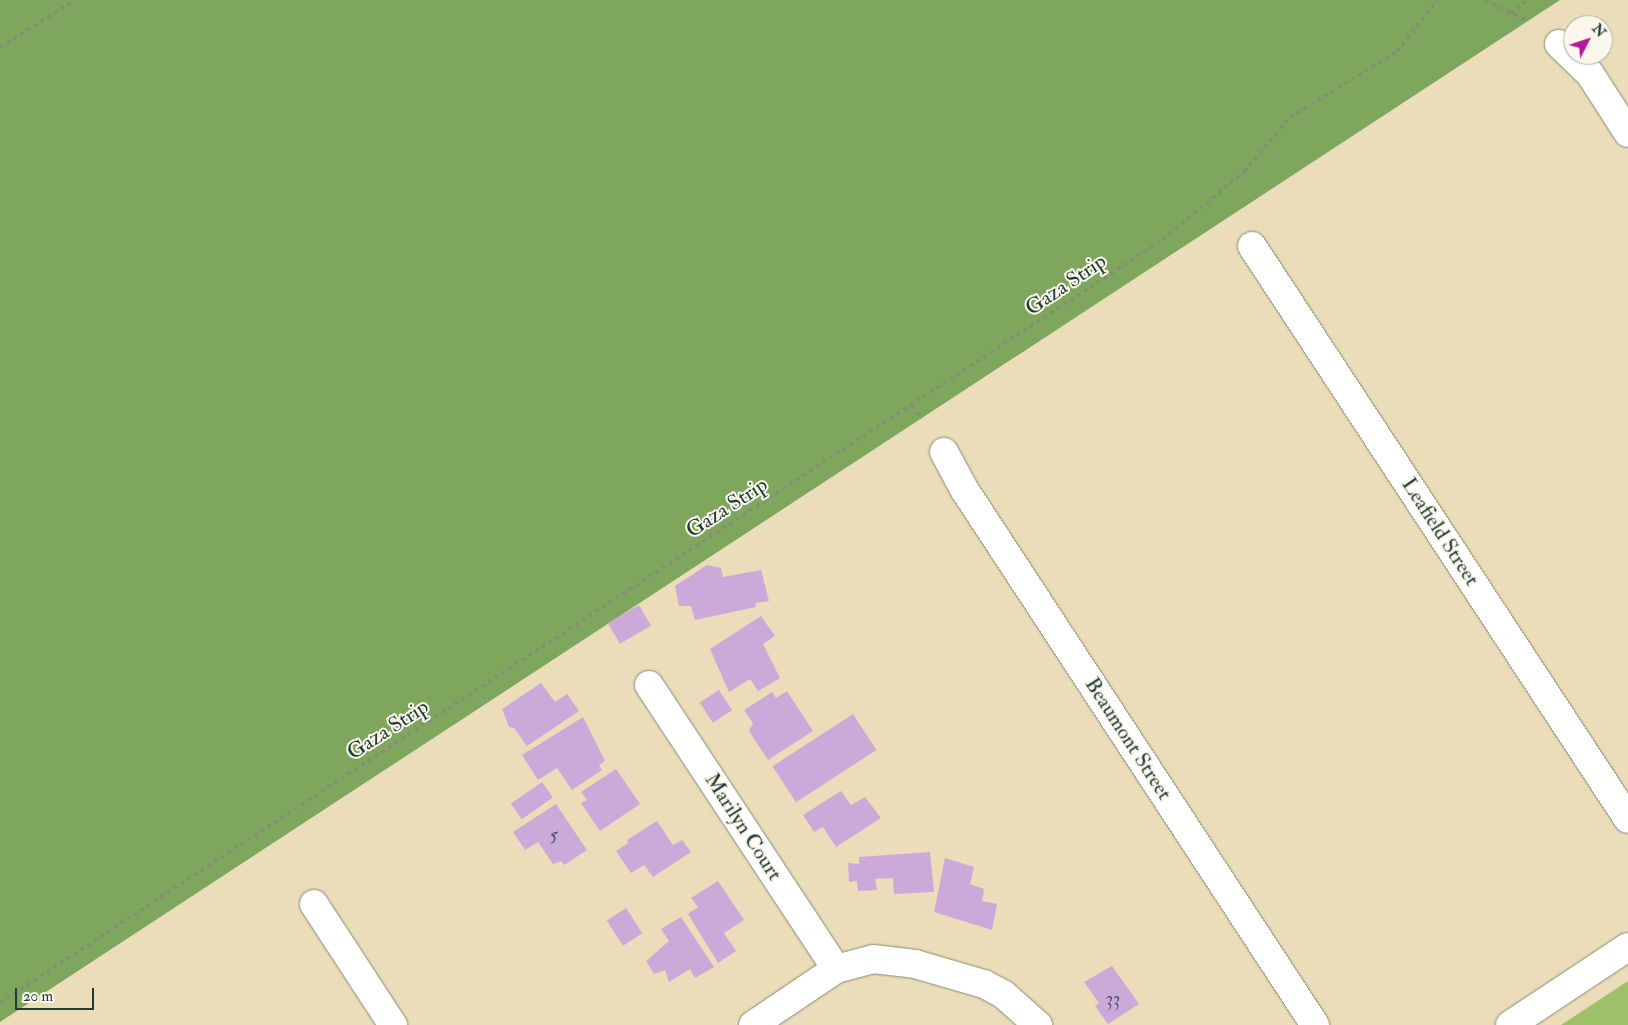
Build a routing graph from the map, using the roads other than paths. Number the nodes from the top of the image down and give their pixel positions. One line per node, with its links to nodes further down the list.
1 (1559, 44): 2 (street)
2 (1628, 133)
3 (1252, 246): 6 (street, Leafield Street)
4 (944, 452): 13 (street, Beaumont Street)
5 (649, 685): 9 (street, Marilyn Court)
6 (1628, 819)
7 (314, 904): 10 (street)
8 (1628, 947): 14 (street)
9 (836, 970): 11 (street); 12 (street)
10 (394, 1025)
11 (752, 1025)
12 (1038, 1025)
13 (1315, 1025)
14 (1510, 1025)

